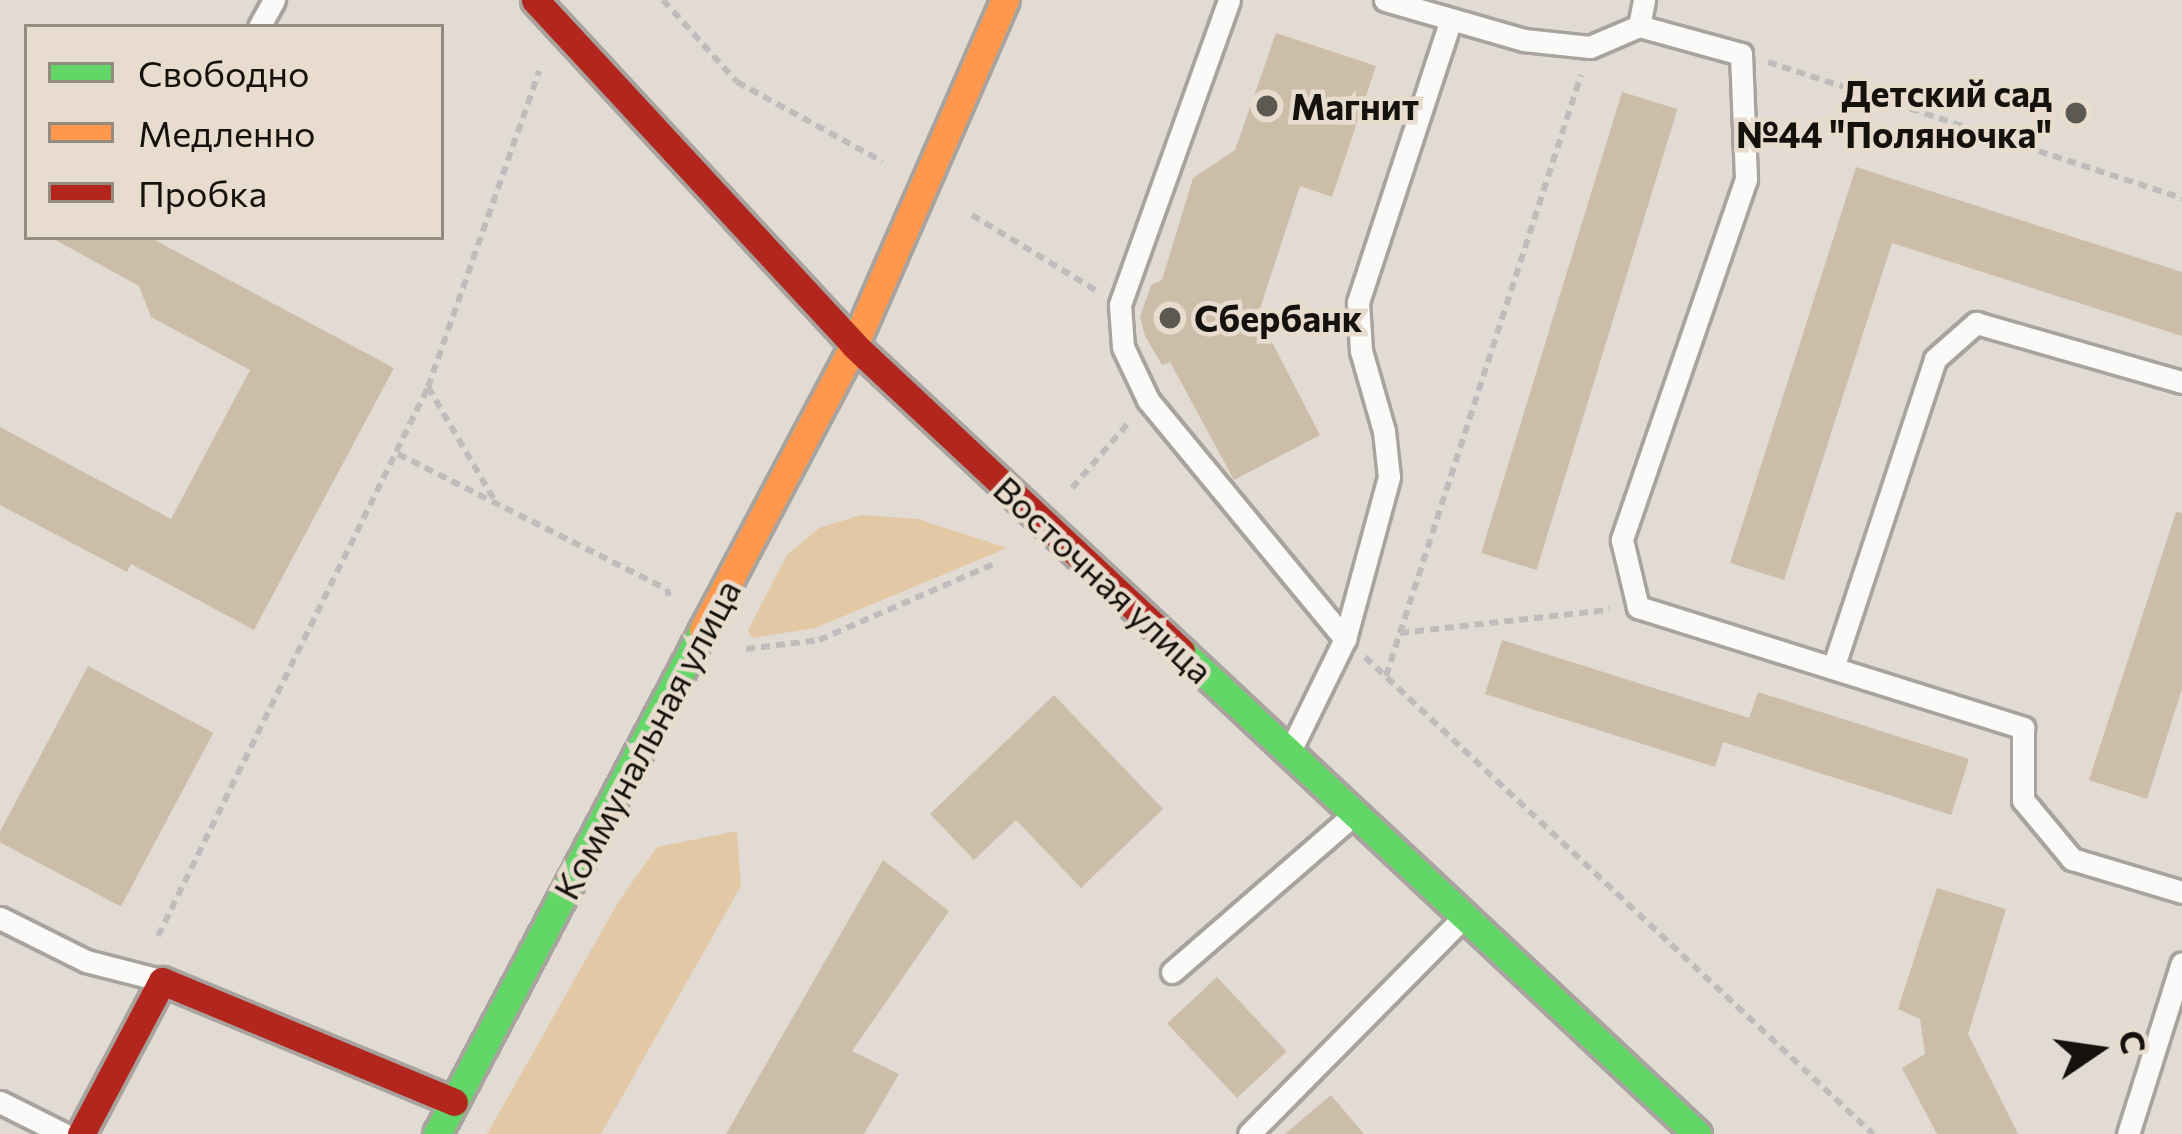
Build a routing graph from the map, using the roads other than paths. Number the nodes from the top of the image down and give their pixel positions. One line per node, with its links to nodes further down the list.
1 (535, 0): 8 (main road, Восточная улица)
2 (1005, 0): 8 (main road, Коммунальная улица)
3 (1229, 0): 10 (lane)
4 (1385, 0): 6 (lane)
5 (1645, 0): 7 (lane)
6 (1450, 22): 7 (lane); 10 (lane)
7 (1639, 26): 11 (lane)
8 (854, 345): 12 (main road, Восточная улица); 21 (main road, Коммунальная улица)
9 (2182, 382): 11 (lane)
10 (1345, 638): 12 (lane)
11 (1833, 668): 14 (lane)
12 (1289, 752): 13 (main road, Восточная улица)
13 (1355, 814): 15 (main road, Восточная улица); 18 (lane)
14 (2182, 892)
15 (1464, 916): 25 (lane); 26 (main road, Восточная улица)
16 (0, 918): 19 (lane)
17 (2182, 963): 27 (lane)
18 (1172, 972)
19 (162, 981): 21 (main road); 23 (main road)
20 (0, 1102): 22 (lane)
21 (454, 1102): 24 (main road, Коммунальная улица)
22 (64, 1134)
23 (81, 1134)
24 (437, 1134)
25 (1249, 1134)
26 (1697, 1134)
27 (2128, 1134)

